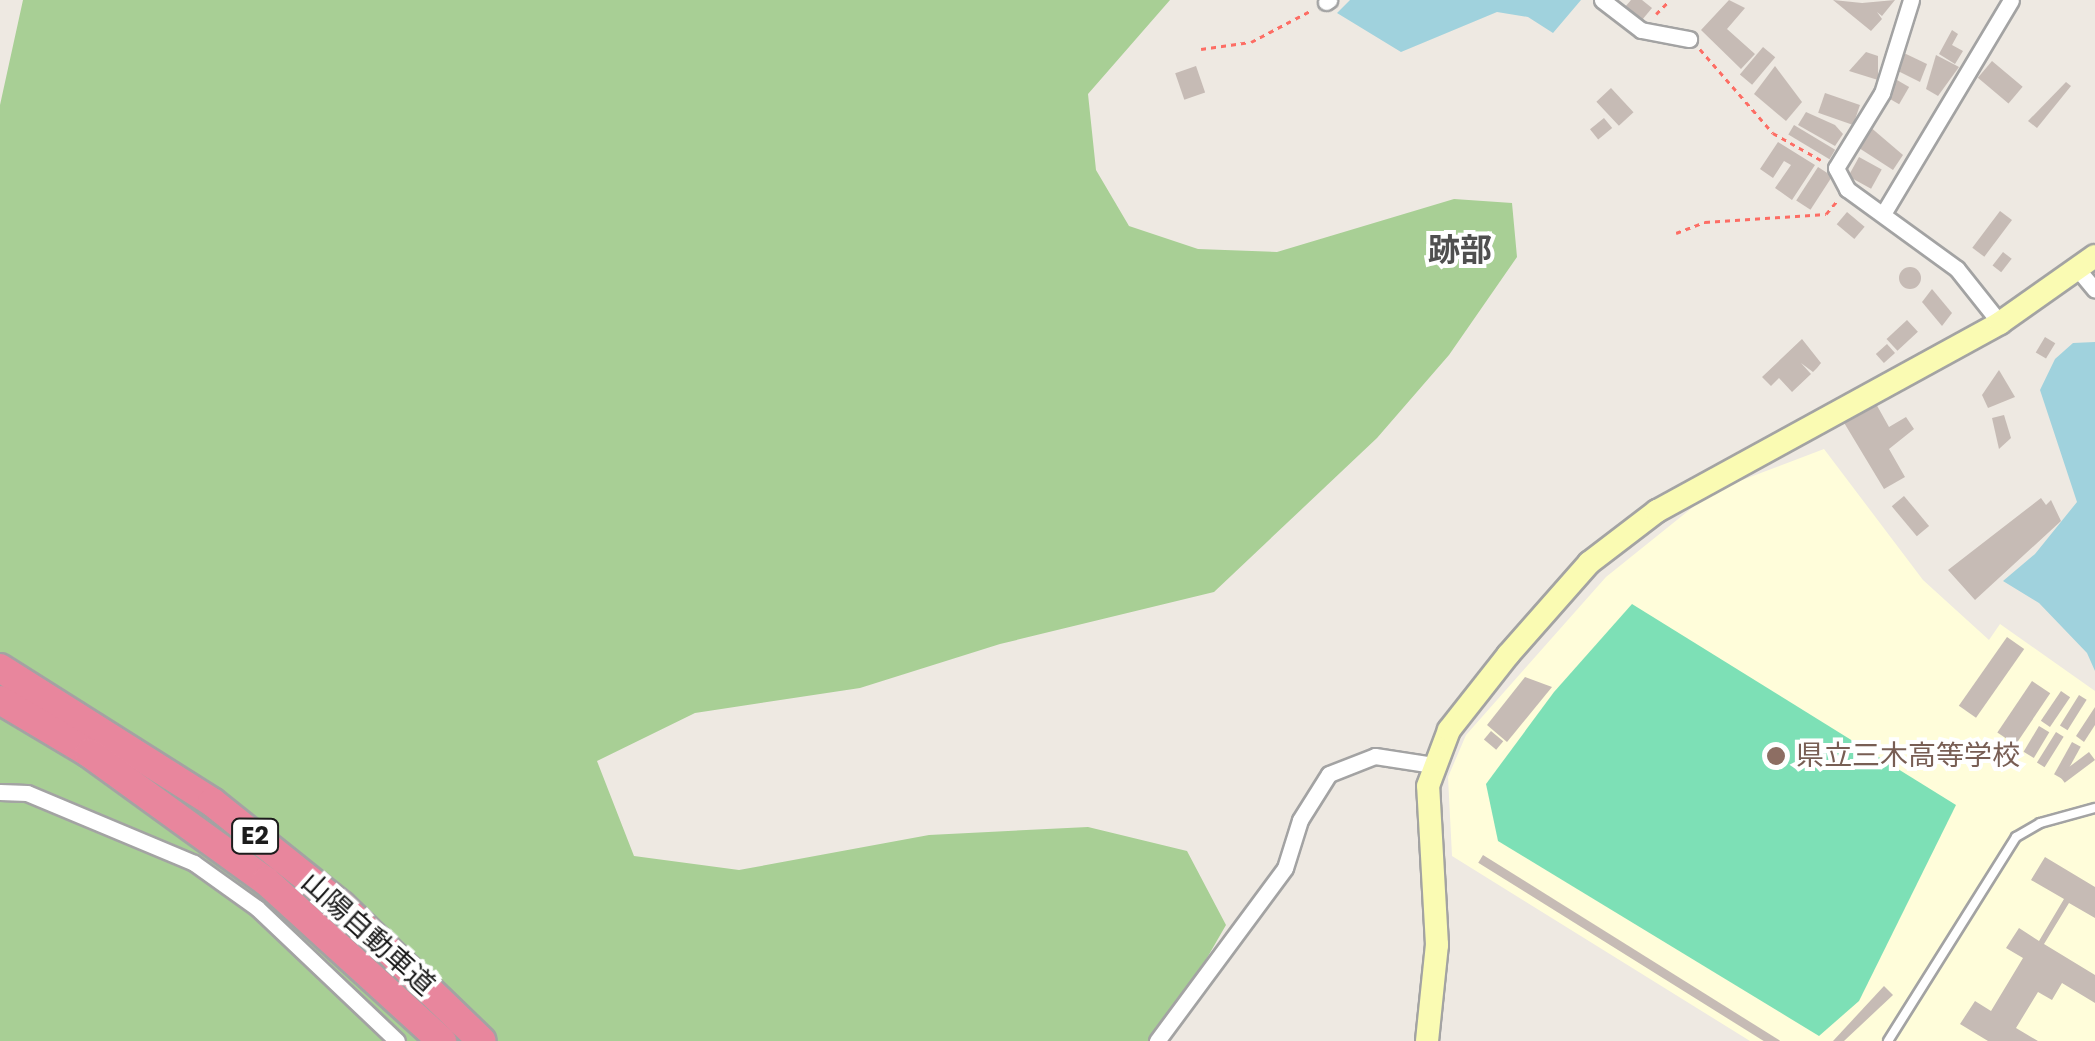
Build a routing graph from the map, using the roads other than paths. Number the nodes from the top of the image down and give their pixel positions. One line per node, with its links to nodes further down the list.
1 (1602, 0): 4 (street)
2 (1911, 0): 5 (street)
3 (2012, 0): 5 (street)
4 (1689, 38)
5 (1882, 214): 7 (street)
6 (2090, 273): 7 (street)
7 (2000, 323): 10 (street)
8 (0, 668): 15 (highway, 山陽自動車道 / E2)
9 (0, 700): 14 (highway, 山陽自動車道 / E2)
10 (1433, 765): 16 (street); 17 (street)
11 (0, 792): 13 (street)
12 (2095, 808): 18 (lane)
13 (396, 1041)
14 (442, 1041)
15 (482, 1041)
16 (1157, 1041)
17 (1427, 1041)
18 (1888, 1041)

